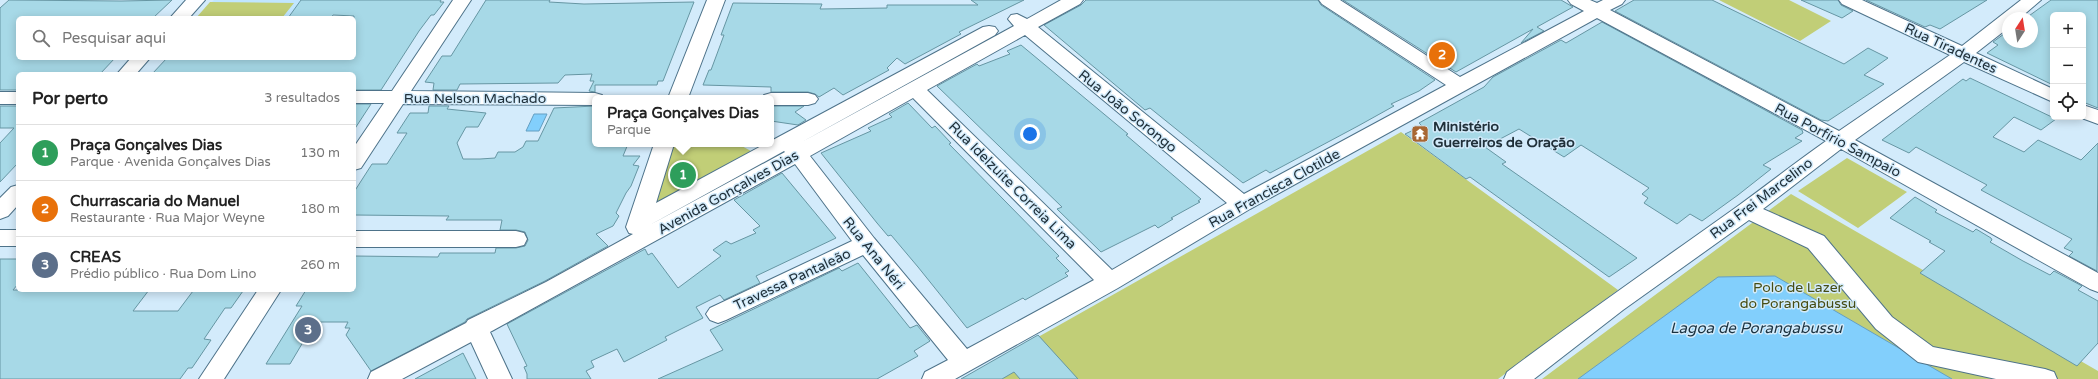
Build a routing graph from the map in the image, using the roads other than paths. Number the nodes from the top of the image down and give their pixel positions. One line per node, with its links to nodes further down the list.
1 (196, 0): 13 (street)
2 (462, 0): 24 (street)
3 (716, 0): 21 (street)
4 (1046, 0): 14 (street, Avenida Gonçalves Dias)
5 (1074, 0): 14 (street, Avenida Gonçalves Dias)
6 (1328, 0): 19 (street)
7 (1577, 0): 11 (street, Rua Porfírio Sampaio)
8 (1616, 0): 11 (street, Rua Francisca Clotilde)
9 (1848, 0): 16 (street, Rua Tiradentes)
10 (2032, 0): 12 (street, Rua Frei Marcelino)
11 (1596, 11): 19 (street, Rua Francisca Clotilde); 32 (street, Rua Porfírio Sampaio)
12 (2016, 12)
13 (181, 16)
14 (1020, 22): 20 (street, Avenida Gonçalves Dias); 34 (street, Avenida Gonçalves Dias); 37 (street, Rua João Sorongo)
15 (2002, 23): 16 (street, Rua Frei Marcelino)
16 (1963, 54): 22 (street, Rua Tiradentes); 32 (street, Rua Frei Marcelino)
17 (139, 60): 18 (street)
18 (128, 72)
19 (1461, 86): 37 (street, Rua Francisca Clotilde)
20 (915, 89): 34 (street, Avenida Gonçalves Dias); 46 (street, Rua Idelzuite Correia Lima)
21 (679, 95)
22 (2050, 95)
23 (356, 97): 24 (street, Rua Nelson Machado)
24 (397, 97): 27 (street, Rua Nelson Machado); 35 (street)
25 (0, 98): 26 (street)
26 (16, 98)
27 (592, 99)
28 (774, 99): 29 (street)
29 (808, 99)
30 (2086, 112): 31 (street)
31 (2098, 118)
32 (1840, 140): 38 (street, Rua Frei Marcelino); 47 (street, Rua Porfírio Sampaio)
33 (663, 147): 40 (street)
34 (793, 148): 40 (street, Avenida Gonçalves Dias); 45 (street, Rua Ana Néri)
35 (356, 160)
36 (16, 194): 39 (street)
37 (1242, 204): 46 (street, Rua Francisca Clotilde)
38 (1747, 210): 56 (street, Rua Frei Marcelino); 57 (street)
39 (0, 211)
40 (636, 232): 50 (street, Avenida Gonçalves Dias)
41 (0, 238): 42 (street)
42 (16, 238)
43 (356, 238): 44 (street)
44 (516, 239)
45 (866, 244): 49 (street, Travessa Pantaleão); 51 (street, Rua Ana Néri)
46 (1110, 282): 51 (street, Rua Francisca Clotilde)
47 (2098, 283)
48 (269, 292): 52 (street)
49 (718, 314)
50 (476, 327): 53 (street, Avenida Gonçalves Dias); 54 (street)
51 (964, 362): 55 (street, Rua Francisca Clotilde)
52 (211, 379)
53 (380, 379)
54 (500, 379)
55 (934, 379)
56 (1516, 379)
57 (2045, 379)

